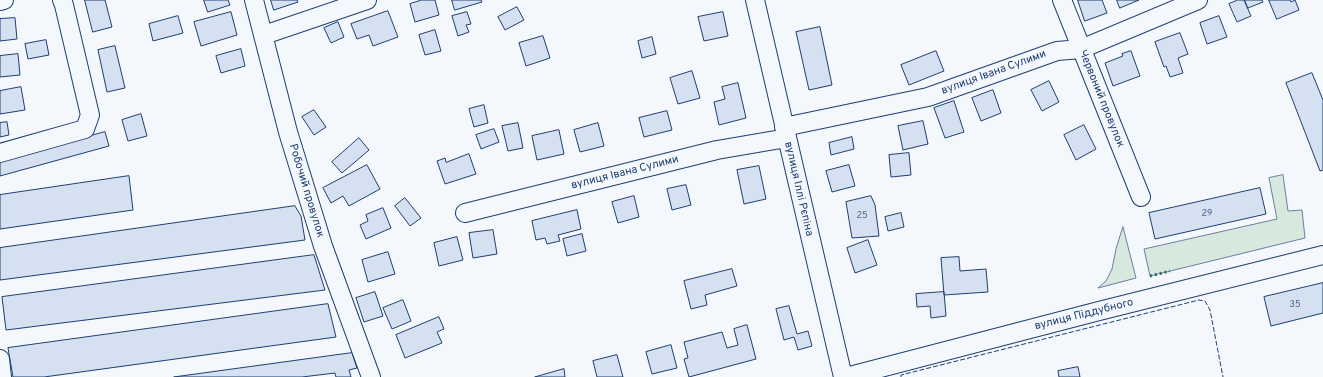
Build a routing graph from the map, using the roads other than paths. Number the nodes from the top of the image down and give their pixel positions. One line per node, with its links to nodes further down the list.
1 (4, 0): 8 (street)
2 (62, 0): 12 (street)
3 (254, 0): 9 (street, Робочий провулок)
4 (367, 0): 9 (street)
5 (755, 0): 11 (street, вулиця Іллі Рєпіна)
6 (1062, 0): 10 (street, Червоний провулок)
7 (1198, 0): 10 (street, вулиця Івана Сулими)
8 (0, 1)
9 (264, 35): 18 (street, Робочий провулок)
10 (1081, 49): 11 (street, вулиця Івана Сулими); 13 (street, Червоний провулок)
11 (785, 132): 14 (street, вулиця Івана Сулими); 19 (street, вулиця Іллі Рєпіна)
12 (0, 154)
13 (1142, 198)
14 (465, 213)
15 (1323, 255): 19 (street, вулиця Піддубного)
16 (0, 359): 17 (street)
17 (2, 377)
18 (371, 377)
19 (844, 377)

